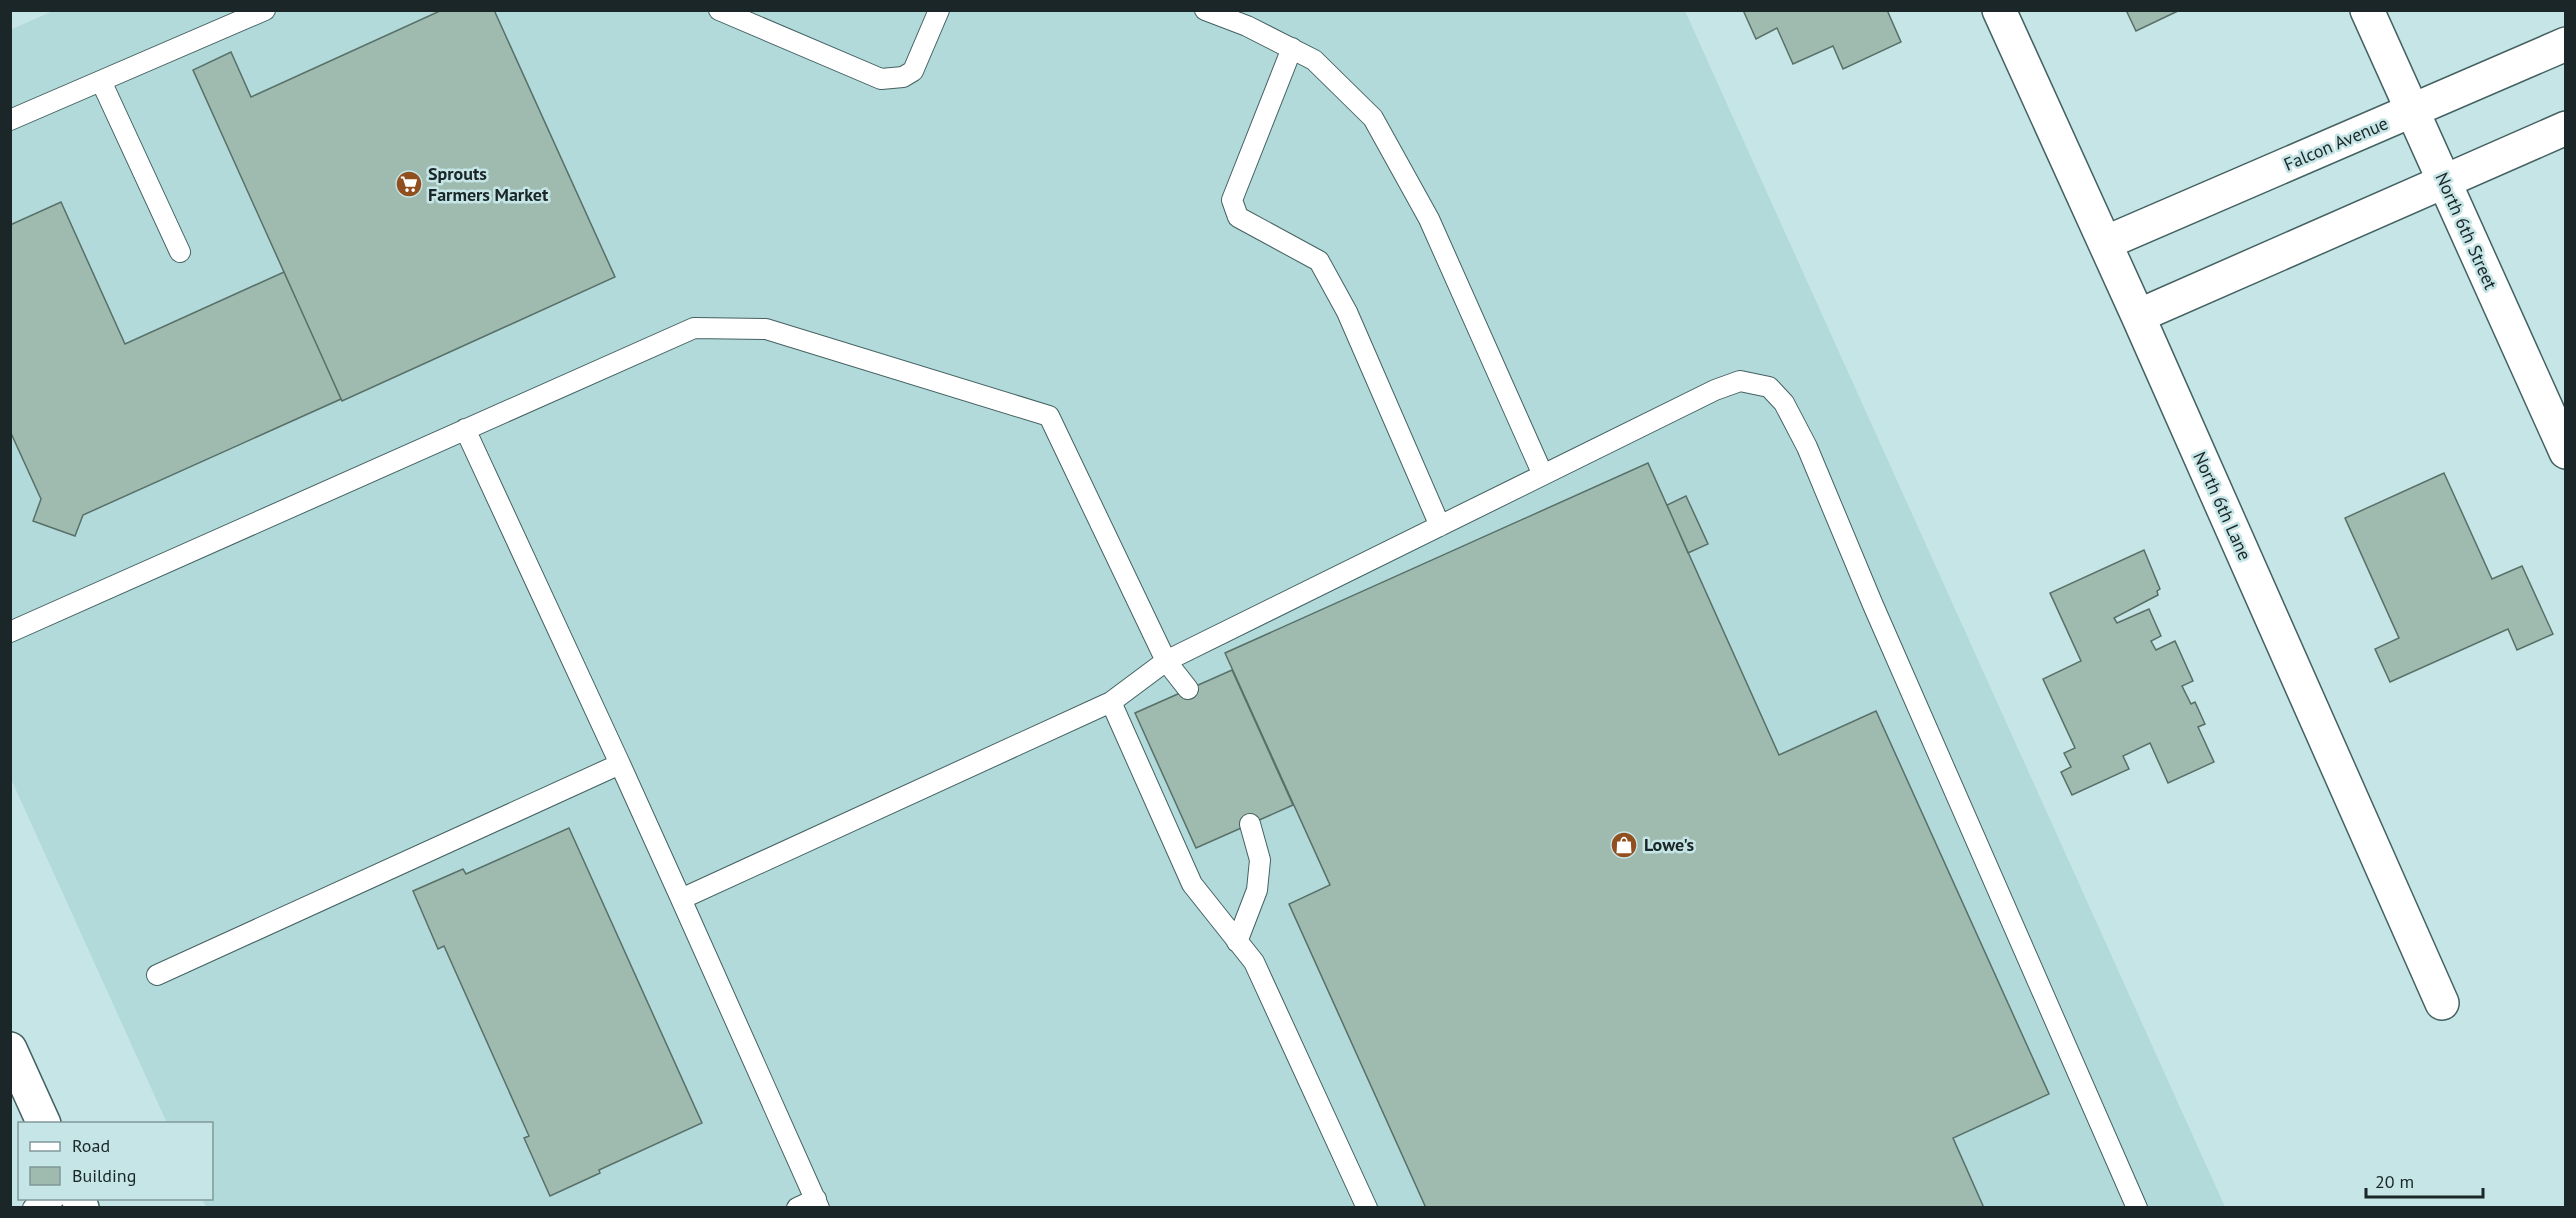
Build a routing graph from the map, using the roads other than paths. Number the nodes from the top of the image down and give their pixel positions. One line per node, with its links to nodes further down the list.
1 (265, 10): 9 (lane)
2 (719, 10): 3 (lane)
3 (939, 10)
4 (1205, 10): 8 (lane)
5 (1999, 10): 14 (street, North 6th Lane)
6 (2367, 10): 10 (street, North 6th Street)
7 (2565, 44): 10 (street, Falcon Avenue)
8 (1292, 48): 19 (lane); 20 (lane)
9 (101, 81): 11 (lane); 15 (lane)
10 (2412, 111): 13 (street, North 6th Street); 14 (street, Falcon Avenue)
11 (10, 120)
12 (2565, 128): 13 (street)
13 (2444, 182): 16 (street); 18 (street, North 6th Street)
14 (2105, 243): 16 (street, North 6th Lane)
15 (180, 252)
16 (2138, 316): 30 (street, North 6th Lane)
17 (465, 429): 21 (lane); 22 (lane); 25 (lane)
18 (2565, 452)
19 (1543, 475): 20 (lane); 38 (lane)
20 (1440, 526): 22 (lane)
21 (10, 632)
22 (1166, 661): 23 (lane); 24 (lane)
23 (1188, 689)
24 (1111, 702): 27 (lane); 28 (lane)
25 (620, 764): 27 (lane); 29 (lane)
26 (1250, 824): 28 (lane)
27 (681, 899): 34 (lane)
28 (1237, 942): 37 (lane)
29 (157, 975)
30 (2442, 1004)
31 (10, 1049): 32 (street)
32 (43, 1122)
33 (51, 1200): 35 (lane)
34 (818, 1203): 36 (lane)
35 (33, 1208)
36 (797, 1208)
37 (1367, 1208)
38 (2137, 1208)

